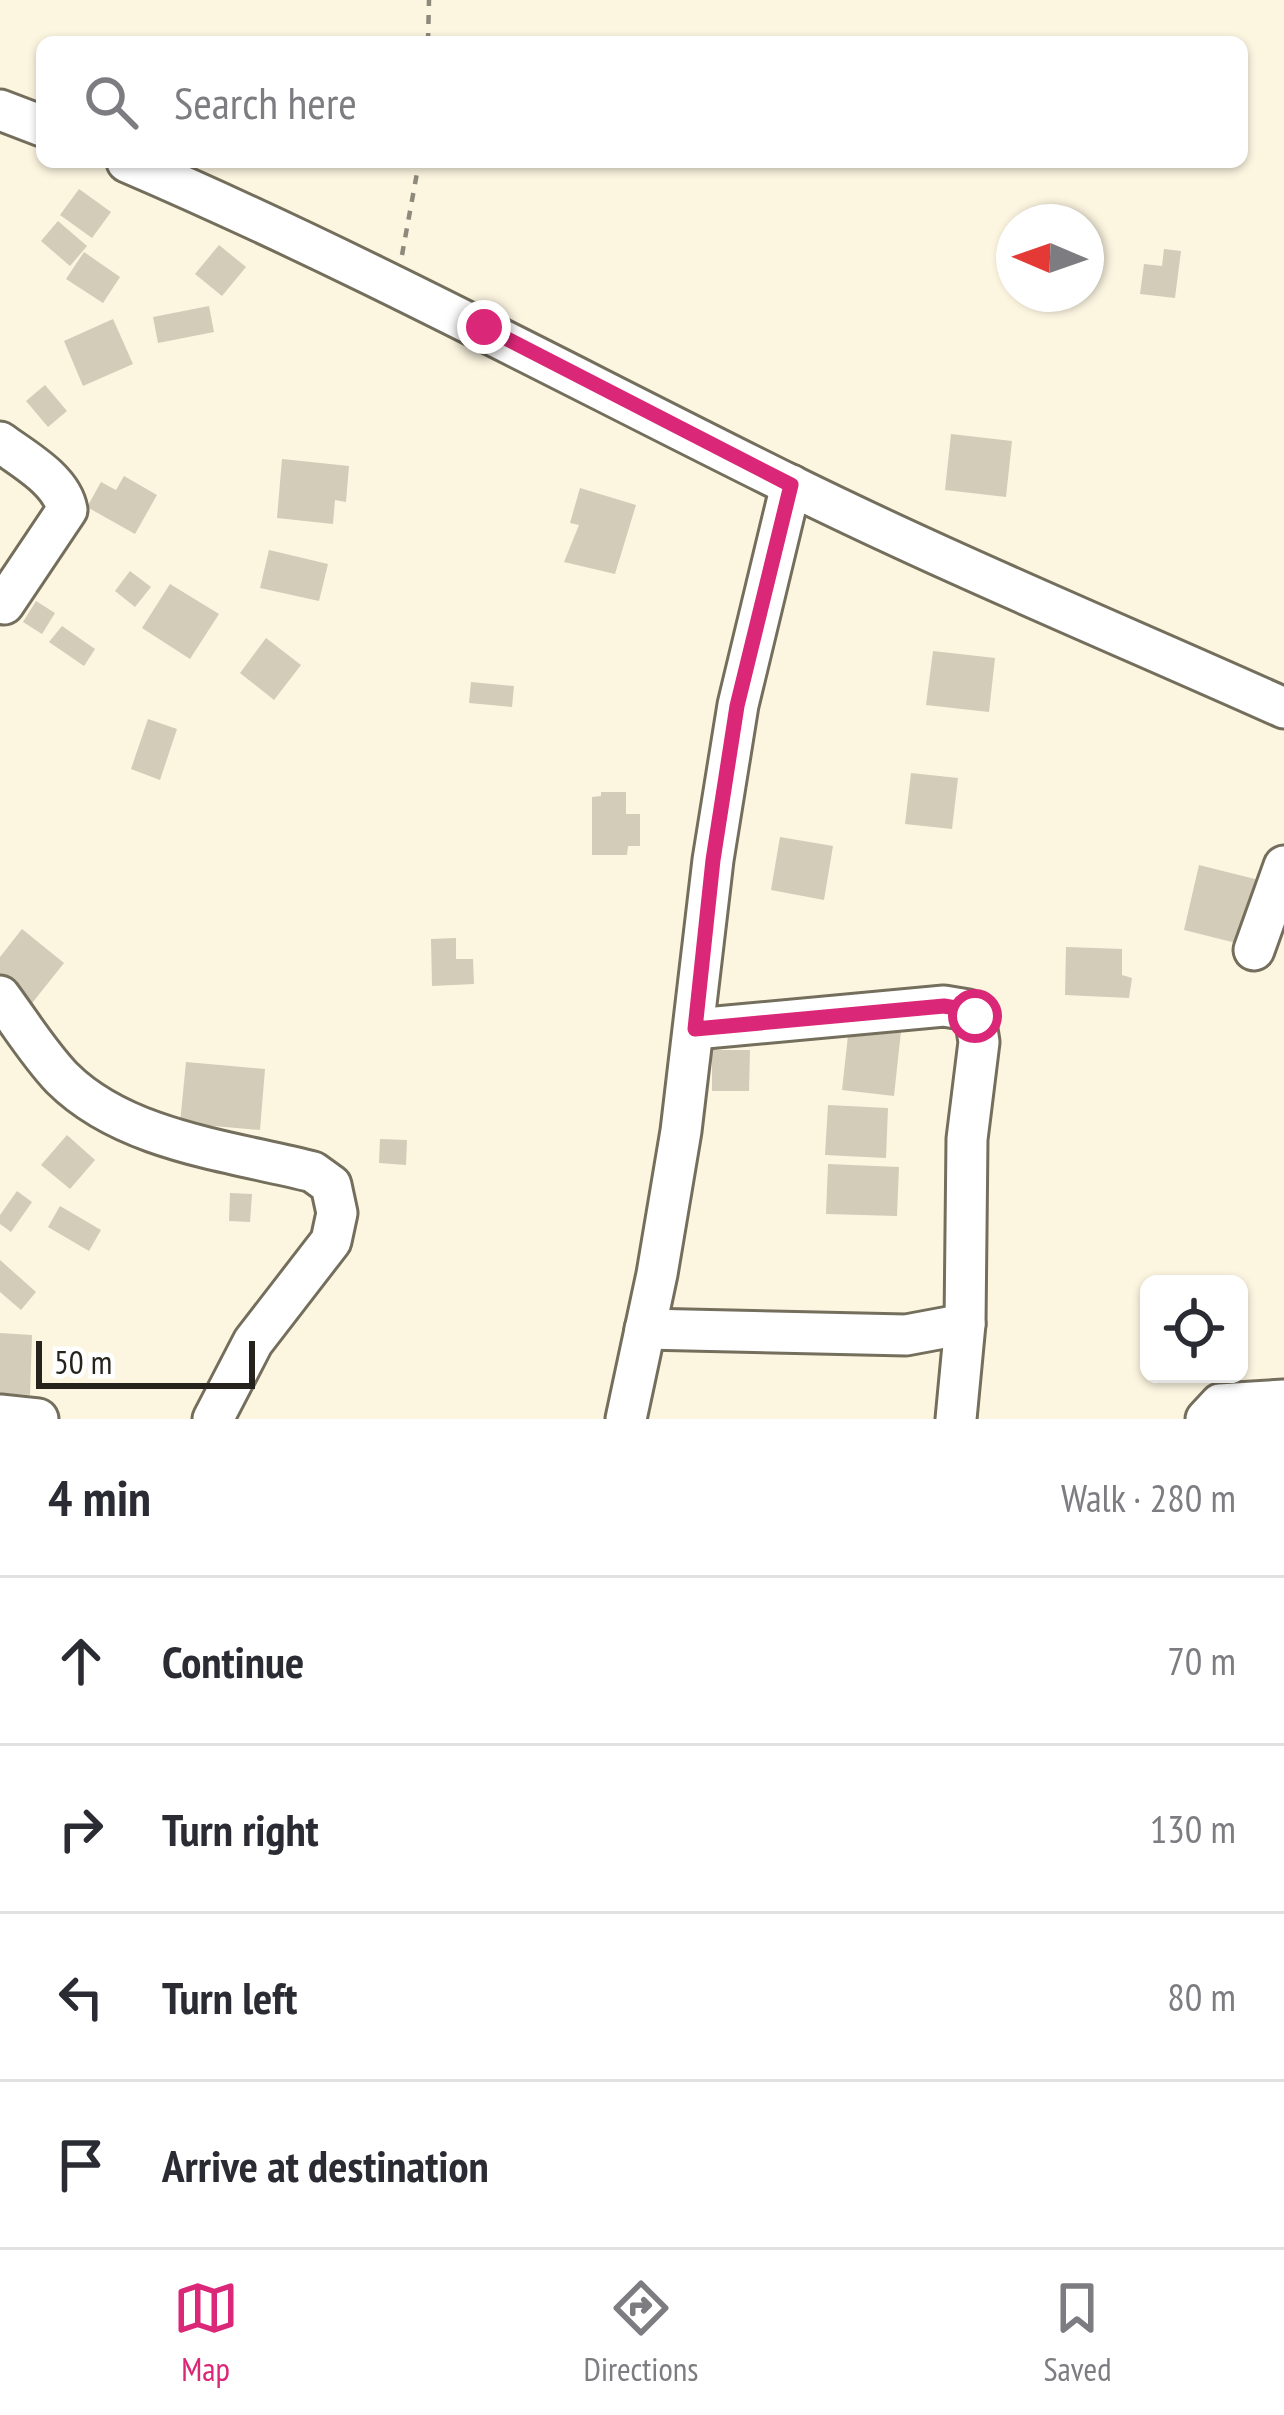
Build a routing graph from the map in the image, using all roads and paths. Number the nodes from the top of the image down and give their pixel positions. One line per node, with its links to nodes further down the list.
1 (429, 0): 2 (path)
2 (428, 36)
3 (0, 110): 4 (street)
4 (36, 124)
5 (140, 168): 7 (street)
6 (418, 168): 7 (path)
7 (394, 284): 9 (street)
8 (0, 442): 10 (street)
9 (791, 485): 11 (street); 15 (street)
10 (4, 604)
11 (1284, 708)
12 (1284, 866): 13 (street)
13 (1254, 950)
14 (0, 996): 16 (street)
15 (695, 1029): 17 (street); 18 (street)
16 (13, 1043): 22 (street)
17 (964, 1324): 18 (street); 24 (street)
18 (645, 1329): 23 (street)
19 (1284, 1400): 25 (street)
20 (0, 1415): 21 (street)
21 (38, 1419)
22 (213, 1419)
23 (626, 1419)
24 (956, 1419)
25 (1206, 1419)

